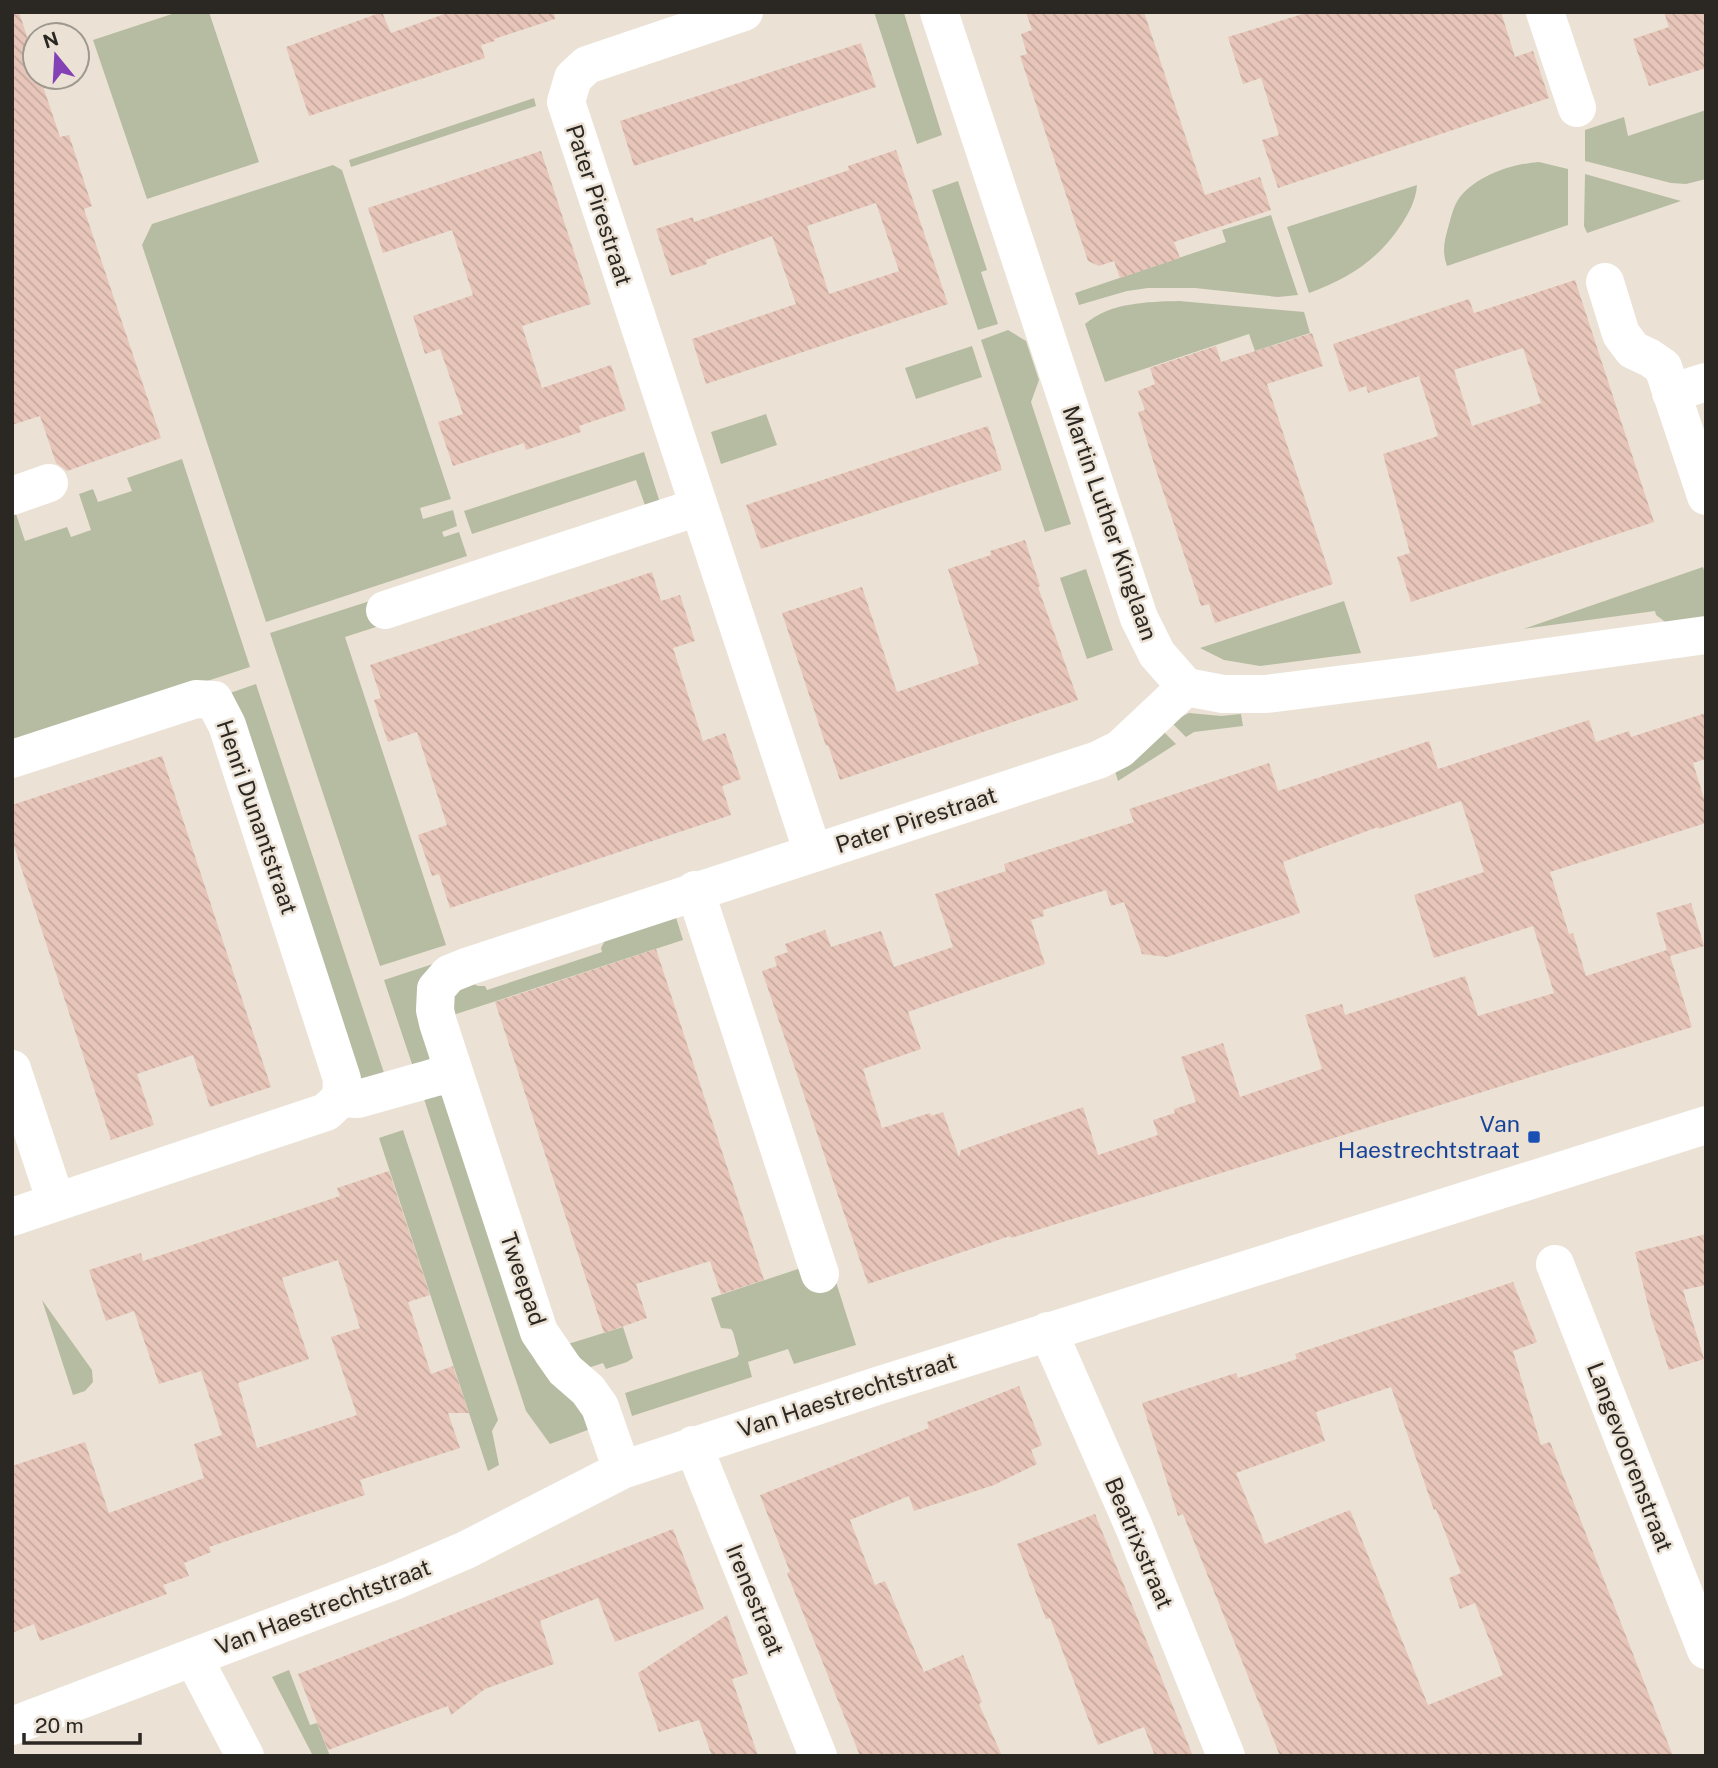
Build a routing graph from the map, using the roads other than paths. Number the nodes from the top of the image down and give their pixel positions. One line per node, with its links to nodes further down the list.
1 (744, 12): 10 (street, Pater Pirestraat)
2 (939, 12): 13 (street, Martin Luther Kinglaan)
3 (1545, 12): 4 (street)
4 (1577, 108)
5 (1605, 282): 6 (street)
6 (1689, 387): 9 (street)
7 (49, 484): 8 (street)
8 (12, 496)
9 (1706, 496)
10 (698, 507): 11 (street); 15 (street, Pater Pirestraat)
11 (385, 610)
12 (1706, 635): 13 (street)
13 (1186, 687): 15 (street, Pater Pirestraat)
14 (12, 759): 19 (street, Henri Dunantstraat)
15 (813, 853): 16 (street, Tweepad)
16 (695, 890): 18 (street, Tweepad); 24 (street)
17 (12, 1069): 21 (street)
18 (454, 1072): 19 (street); 27 (street, Tweepad)
19 (341, 1098): 21 (street)
20 (1706, 1125): 25 (street, Van Haestrechtstraat)
21 (56, 1202): 22 (street)
22 (12, 1217)
23 (1555, 1264): 28 (street, Langevoorenstraat)
24 (820, 1274)
25 (1048, 1331): 26 (street, Van Haestrechtstraat); 33 (street, Beatrixstraat)
26 (693, 1445): 27 (street, Van Haestrechtstraat); 32 (street, Irenestraat)
27 (622, 1470): 29 (street, Van Haestrechtstraat)
28 (1706, 1650)
29 (193, 1657): 30 (street, Van Haestrechtstraat); 31 (street)
30 (12, 1726)
31 (245, 1756)
32 (818, 1756)
33 (1226, 1756)

